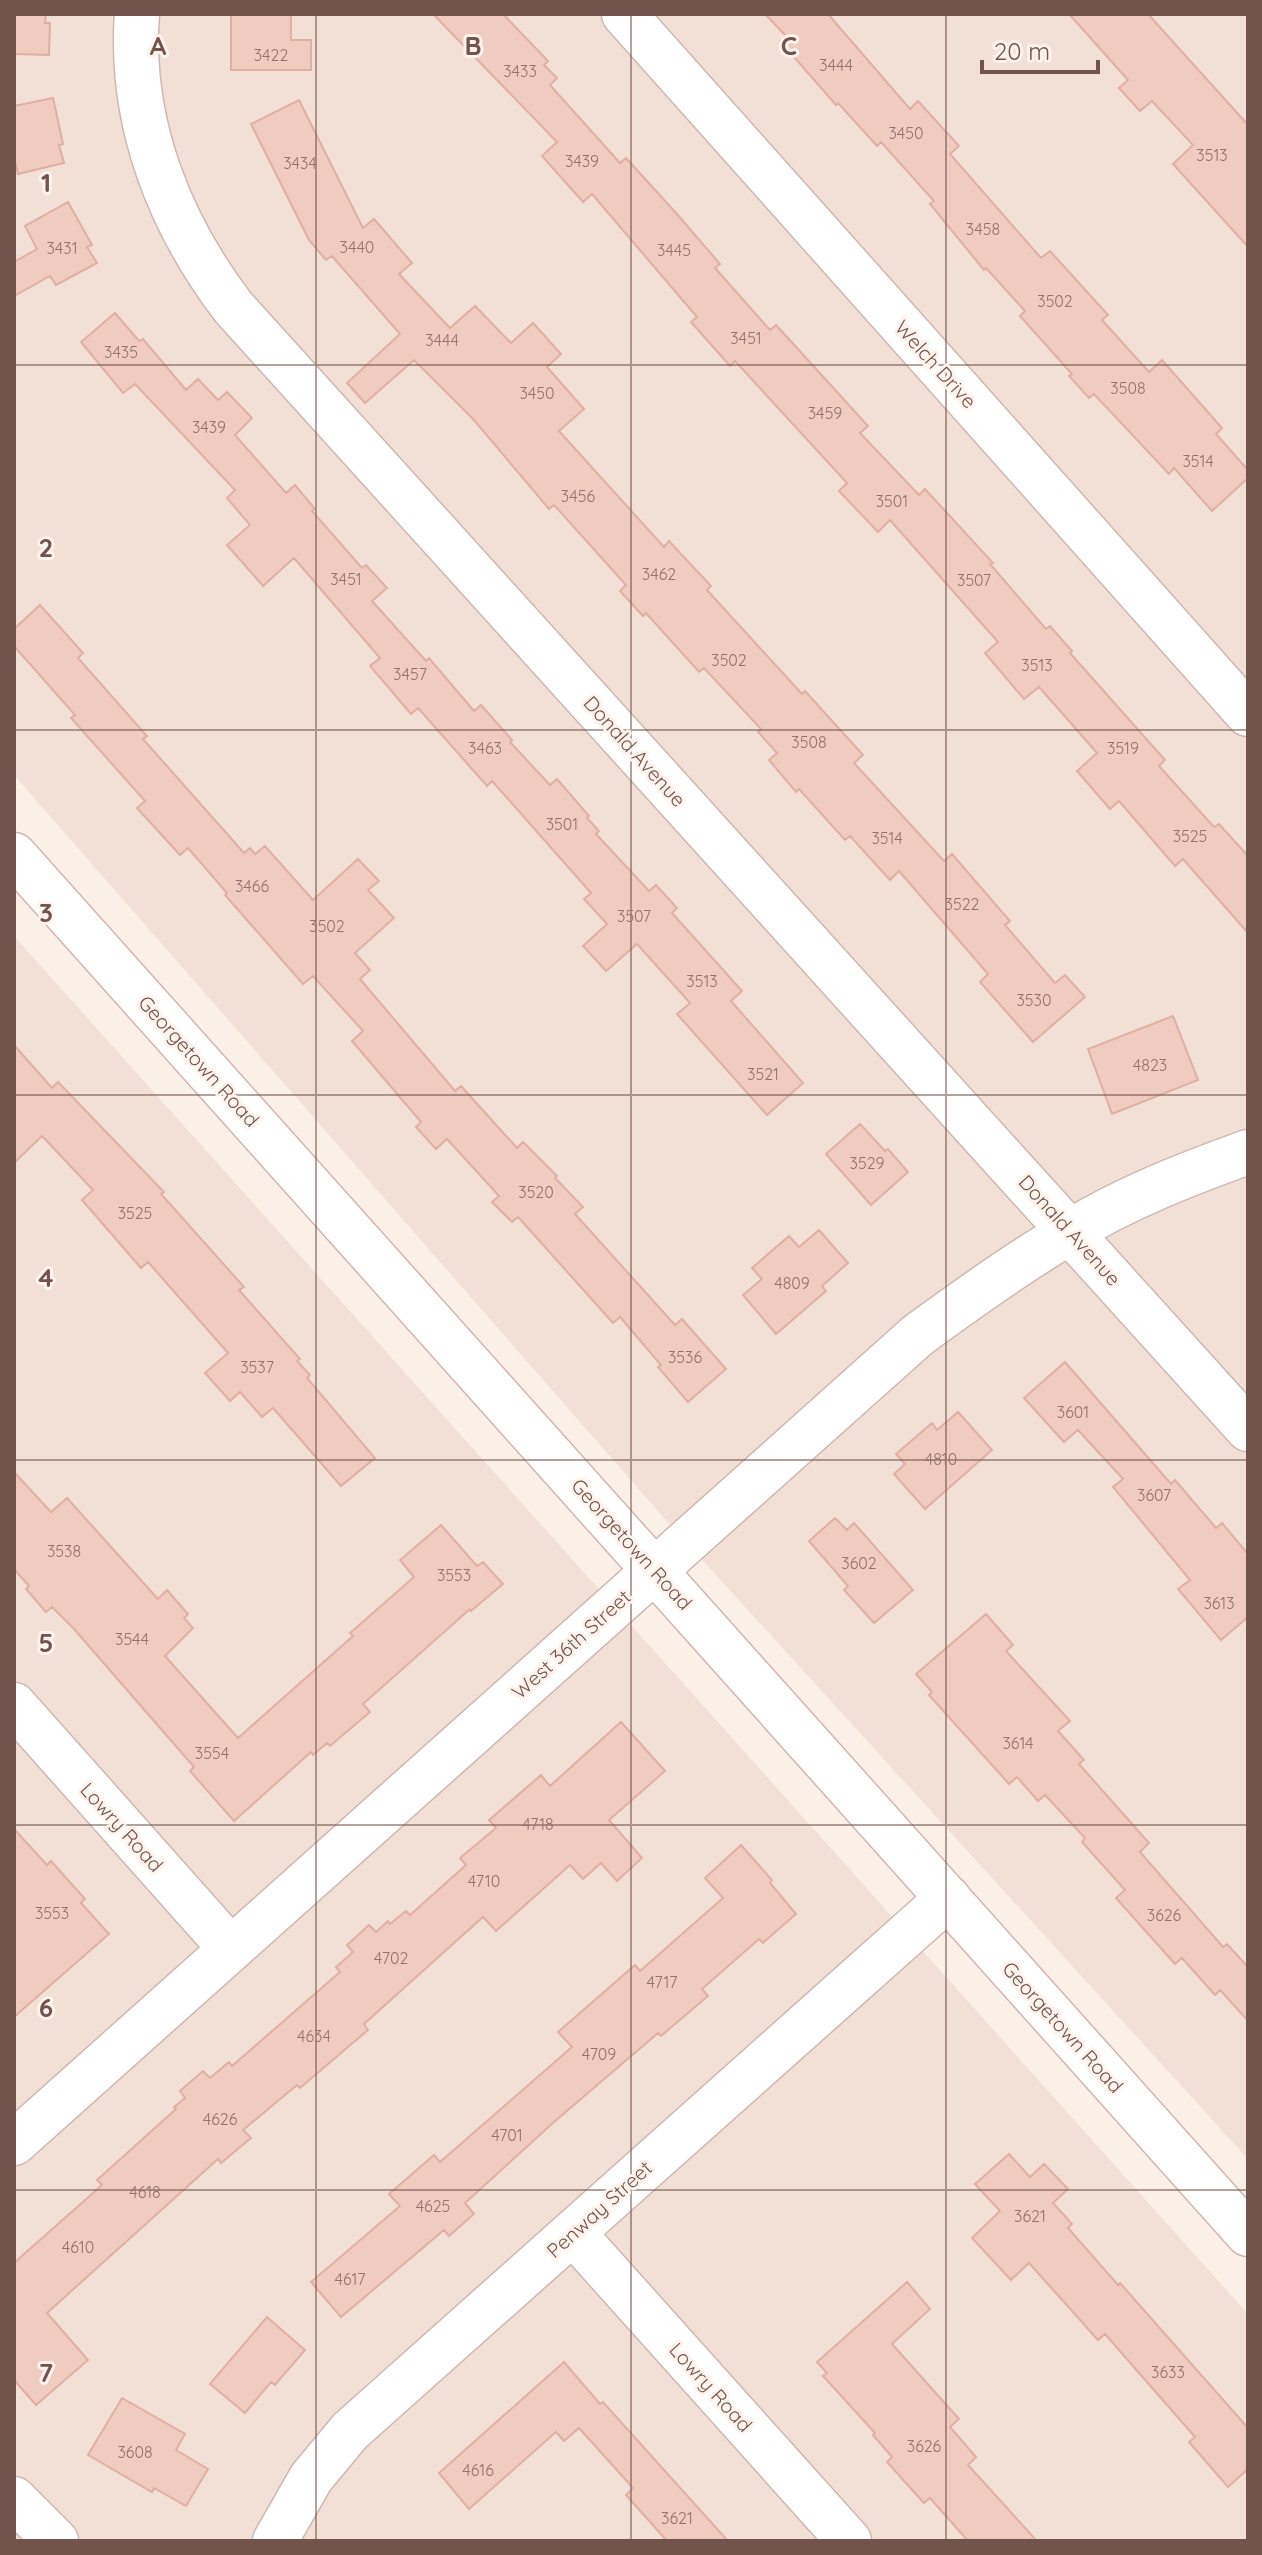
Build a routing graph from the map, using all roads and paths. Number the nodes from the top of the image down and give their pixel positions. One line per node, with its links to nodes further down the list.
1 (137, 14): 6 (street, Donald Avenue)
2 (624, 14): 3 (street, Welch Drive)
3 (1248, 714)
4 (14, 855): 8 (street, Georgetown Road)
5 (1248, 1152): 6 (street, West 36th Street)
6 (1071, 1231): 7 (street, Donald Avenue); 8 (street, West 36th Street)
7 (1248, 1429)
8 (654, 1569): 10 (street, Georgetown Road); 11 (street, West 36th Street)
9 (14, 1705): 11 (street, Lowry Road)
10 (948, 1898): 13 (street, Penway Street); 14 (street, Georgetown Road)
11 (231, 1949): 12 (street, West 36th Street)
12 (14, 2143)
13 (573, 2233): 17 (street, Penway Street); 18 (street, Lowry Road)
14 (1248, 2234)
15 (14, 2499): 16 (street)
16 (56, 2541)
17 (275, 2541)
18 (849, 2541)

